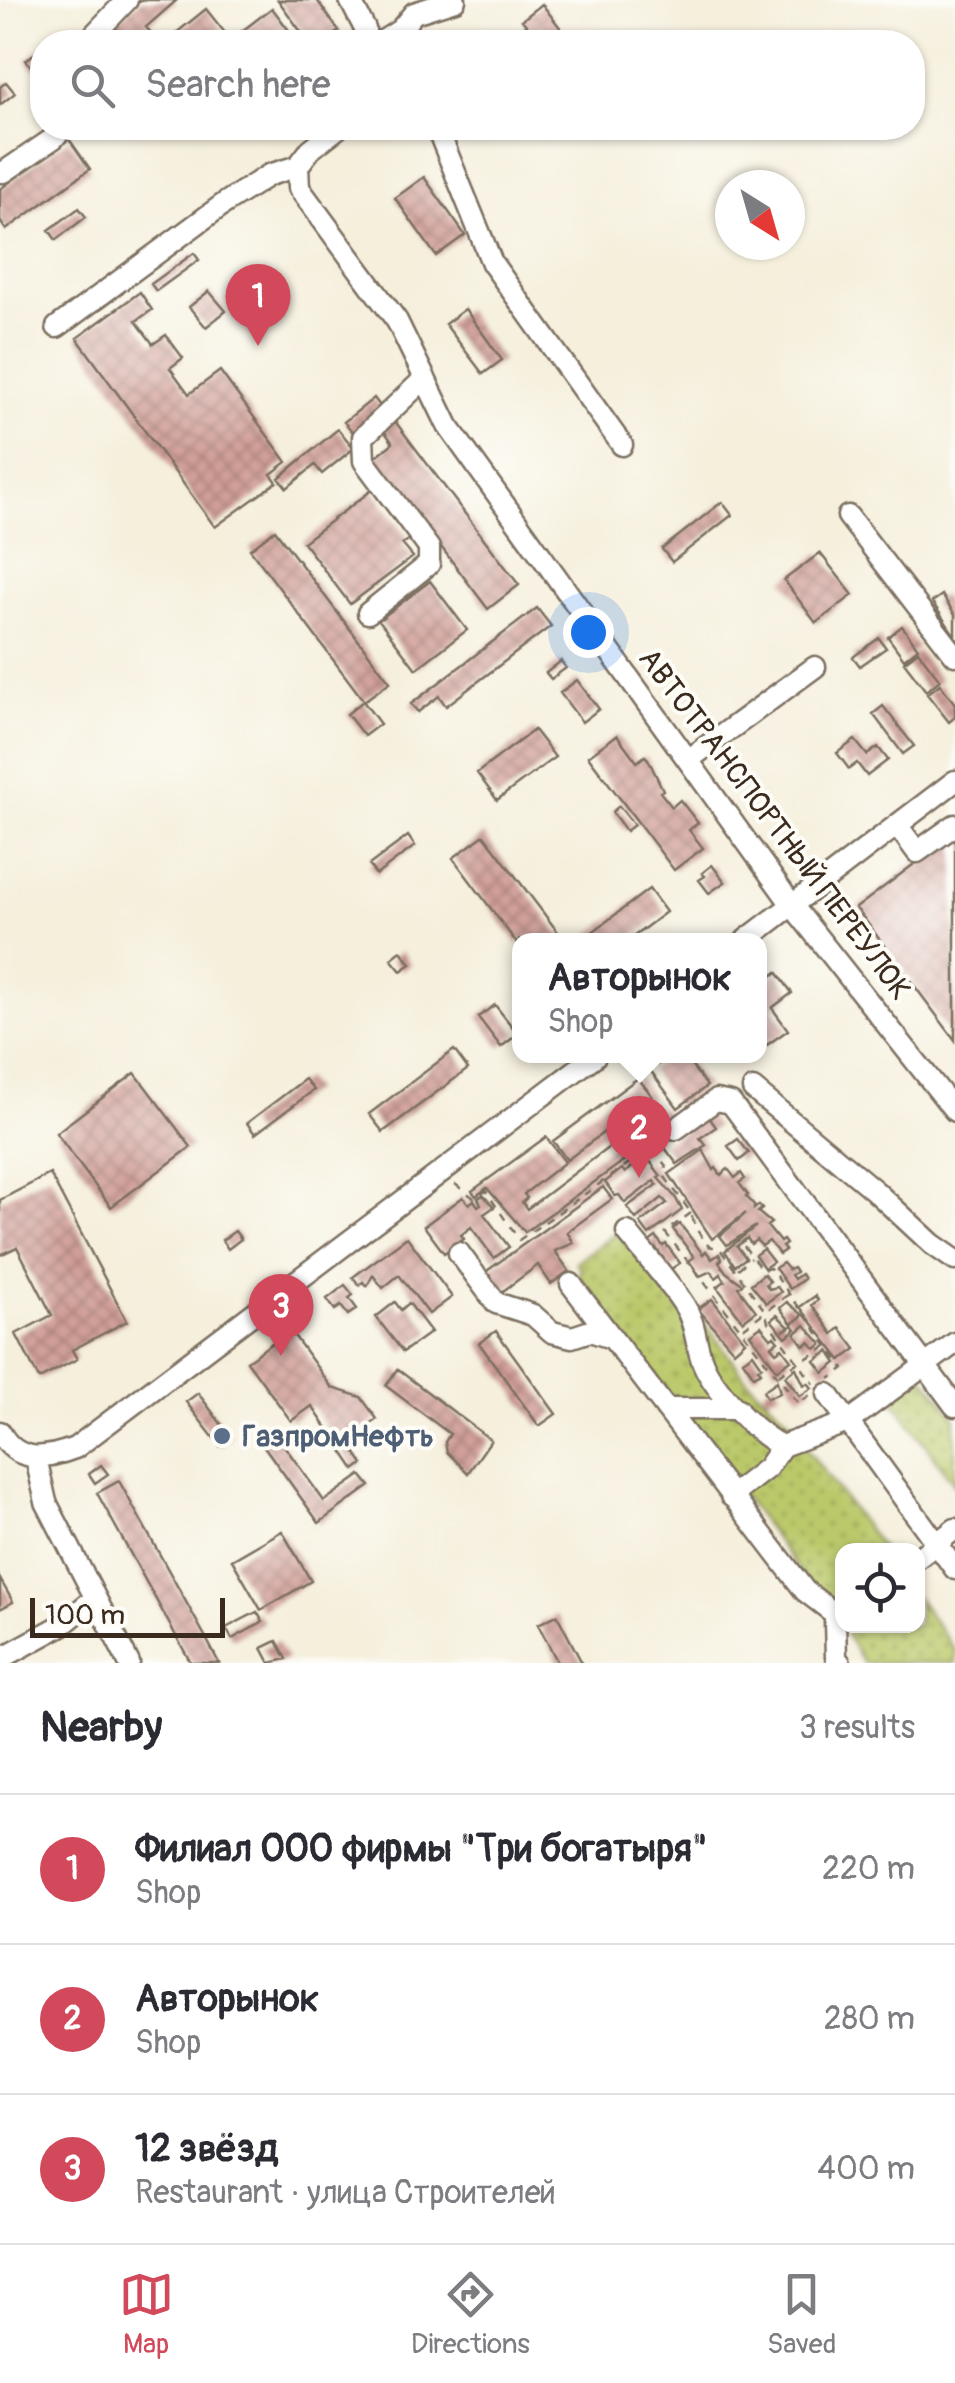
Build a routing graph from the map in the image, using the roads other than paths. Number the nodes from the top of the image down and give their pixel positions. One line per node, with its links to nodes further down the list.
1 (126, 0): 4 (street)
2 (350, 0): 5 (street)
3 (454, 0): 6 (street)
4 (98, 30)
5 (367, 30)
6 (400, 30)
7 (51, 140): 11 (street)
8 (322, 140): 10 (street)
9 (442, 140): 14 (street)
10 (298, 166): 12 (street); 13 (street, АВТОТРАНСПОРТНЫЙ ПЕРЕУЛОК)
11 (0, 172)
12 (57, 327)
13 (424, 378): 16 (street); 19 (street, АВТОТРАНСПОРТНЫЙ ПЕРЕУЛОК)
14 (622, 445)
15 (848, 516): 17 (street)
16 (368, 613)
17 (955, 655)
18 (815, 667): 19 (street)
19 (688, 760): 23 (street, АВТОТРАНСПОРТНЫЙ ПЕРЕУЛОК)
20 (955, 781): 21 (street)
21 (896, 825): 22 (street); 23 (street)
22 (955, 825)
23 (792, 905): 24 (street); 27 (street, АВТОТРАНСПОРТНЫЙ ПЕРЕУЛОК)
24 (755, 933)
25 (587, 1063): 43 (street)
26 (753, 1089): 31 (street)
27 (955, 1111)
28 (676, 1129): 35 (street)
29 (628, 1232): 39 (street)
30 (459, 1253): 33 (street)
31 (955, 1260)
32 (571, 1284): 33 (street)
33 (613, 1339): 38 (street)
34 (955, 1343): 35 (street)
35 (925, 1366): 37 (street); 40 (street)
36 (830, 1386): 40 (street)
37 (955, 1406)
38 (666, 1409): 39 (street); 44 (street)
39 (738, 1409): 42 (street)
40 (848, 1422): 42 (street); 46 (street)
41 (0, 1432): 43 (street)
42 (782, 1446): 44 (street)
43 (43, 1458): 49 (street)
44 (731, 1496): 50 (street)
45 (955, 1529): 46 (street)
46 (936, 1544): 47 (street); 48 (street)
47 (925, 1553)
48 (955, 1569)
49 (95, 1598): 52 (street); 53 (street)
50 (835, 1612)
51 (836, 1633): 54 (street)
52 (0, 1659)
53 (129, 1663)
54 (840, 1663)

